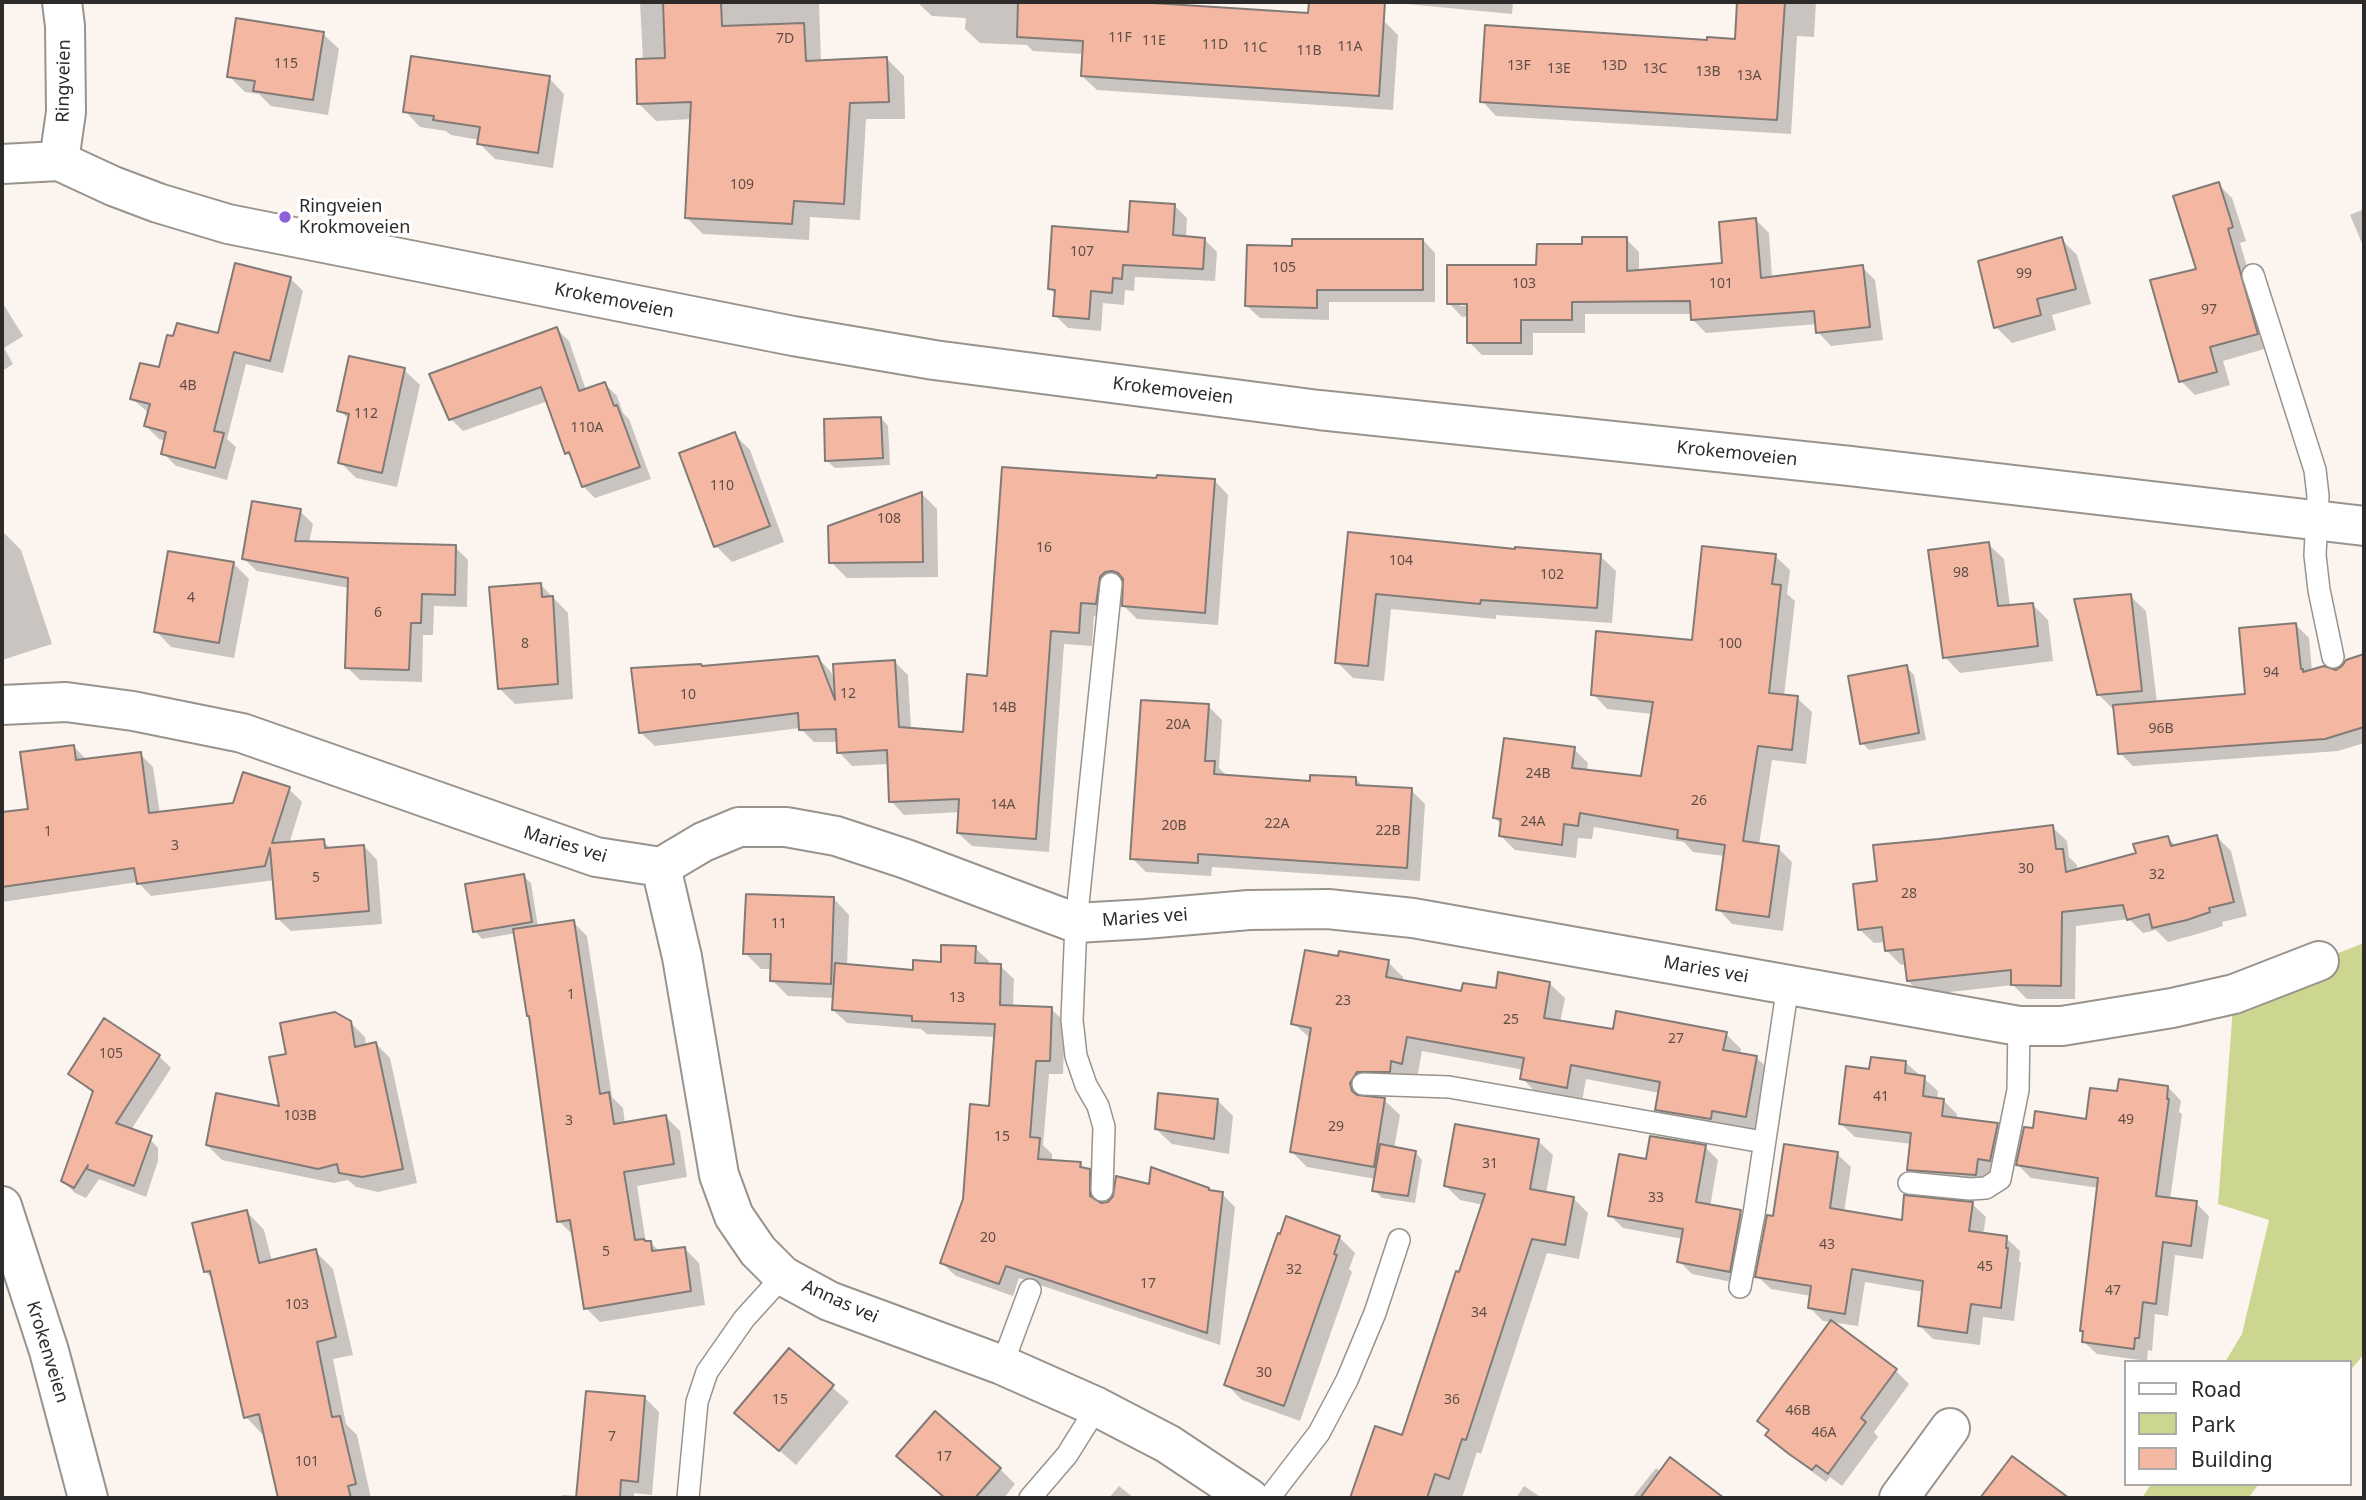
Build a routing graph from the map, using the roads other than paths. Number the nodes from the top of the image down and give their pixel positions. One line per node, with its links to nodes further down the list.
1 (62, 2): 2 (street, Ringveien)
2 (59, 161): 3 (street, Krokemoveien); 5 (street, Krokemoveien)
3 (2, 164)
4 (2253, 275): 5 (lane)
5 (2315, 521): 6 (street, Krokemoveien); 8 (lane)
6 (2364, 526)
7 (1111, 584): 11 (lane)
8 (2333, 657)
9 (2, 705): 10 (street, Maries vei)
10 (661, 867): 11 (street, Maries vei); 21 (street, Annas vei)
11 (1076, 923): 13 (street, Maries vei); 18 (lane)
12 (2319, 961): 14 (street, Maries vei)
13 (1788, 985): 14 (street, Maries vei); 16 (lane)
14 (2018, 1027): 17 (lane)
15 (1363, 1084): 16 (lane)
16 (1763, 1142): 22 (lane)
17 (1909, 1183)
18 (1102, 1190)
19 (2, 1206): 27 (street, Krokenveien)
20 (1398, 1240): 31 (lane)
21 (783, 1276): 24 (street, Annas vei); 28 (lane)
22 (1740, 1287)
23 (1030, 1290): 24 (lane)
24 (1002, 1365): 25 (street, Annas vei)
25 (1097, 1407): 29 (lane); 30 (street, Annas vei)
26 (1950, 1428): 32 (street)
27 (89, 1498)
28 (688, 1498)
29 (1030, 1498)
30 (1250, 1498)
31 (1269, 1498)
32 (1899, 1498)

